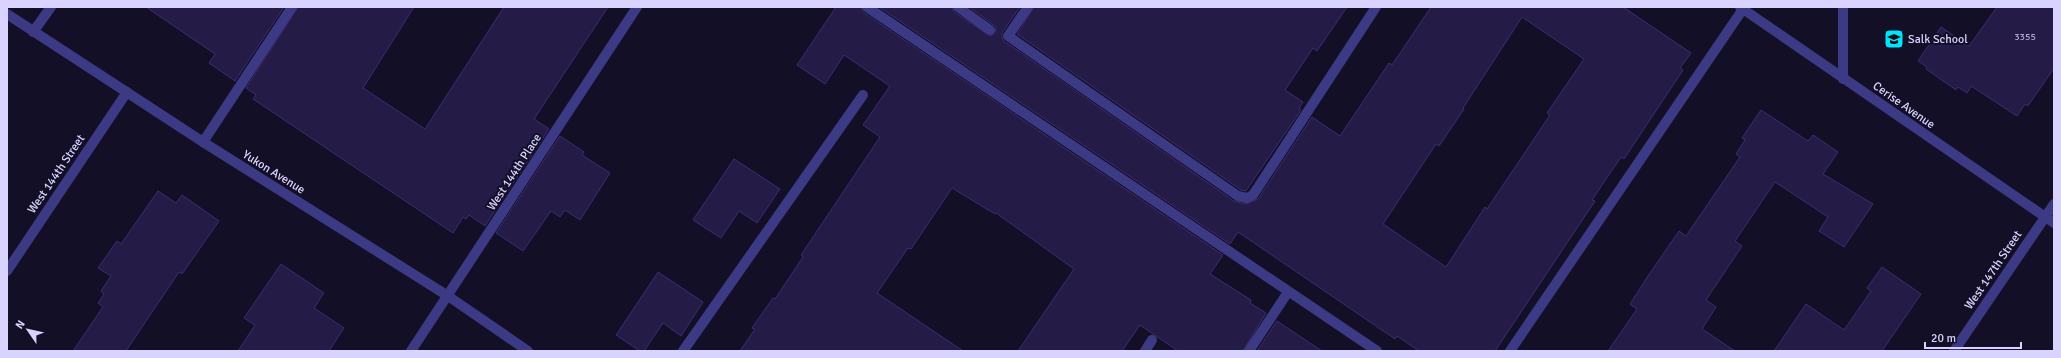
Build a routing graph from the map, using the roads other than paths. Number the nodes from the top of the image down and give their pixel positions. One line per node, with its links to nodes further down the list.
1 (50, 7): 12 (street)
2 (292, 7): 16 (street)
3 (637, 7): 22 (street, West 144th Place)
4 (867, 7): 21 (street)
5 (958, 7): 11 (street)
6 (1028, 7): 7 (street)
7 (1376, 7)
8 (1843, 7): 13 (street)
9 (1741, 8): 13 (street, Cerise Avenue); 30 (street)
10 (7, 14): 12 (street, Yukon Avenue)
11 (990, 30)
12 (33, 32): 14 (street, Yukon Avenue)
13 (1842, 79): 18 (street, Cerise Avenue)
14 (128, 92): 16 (street, Yukon Avenue); 20 (street, West 144th Street)
15 (863, 95): 26 (street)
16 (203, 142): 22 (street, Yukon Avenue)
17 (2054, 204): 18 (street, West 147th Street)
18 (2045, 217): 19 (street, Cerise Avenue); 31 (street, West 147th Street)
19 (2054, 223)
20 (7, 271)
21 (1288, 292): 28 (street); 29 (street)
22 (448, 296): 24 (street, West 144th Place); 25 (street, Yukon Avenue)
23 (1152, 340): 27 (street)
24 (411, 351)
25 (528, 351)
26 (683, 351)
27 (1145, 351)
28 (1249, 351)
29 (1377, 351)
30 (1510, 351)
31 (1954, 351)

